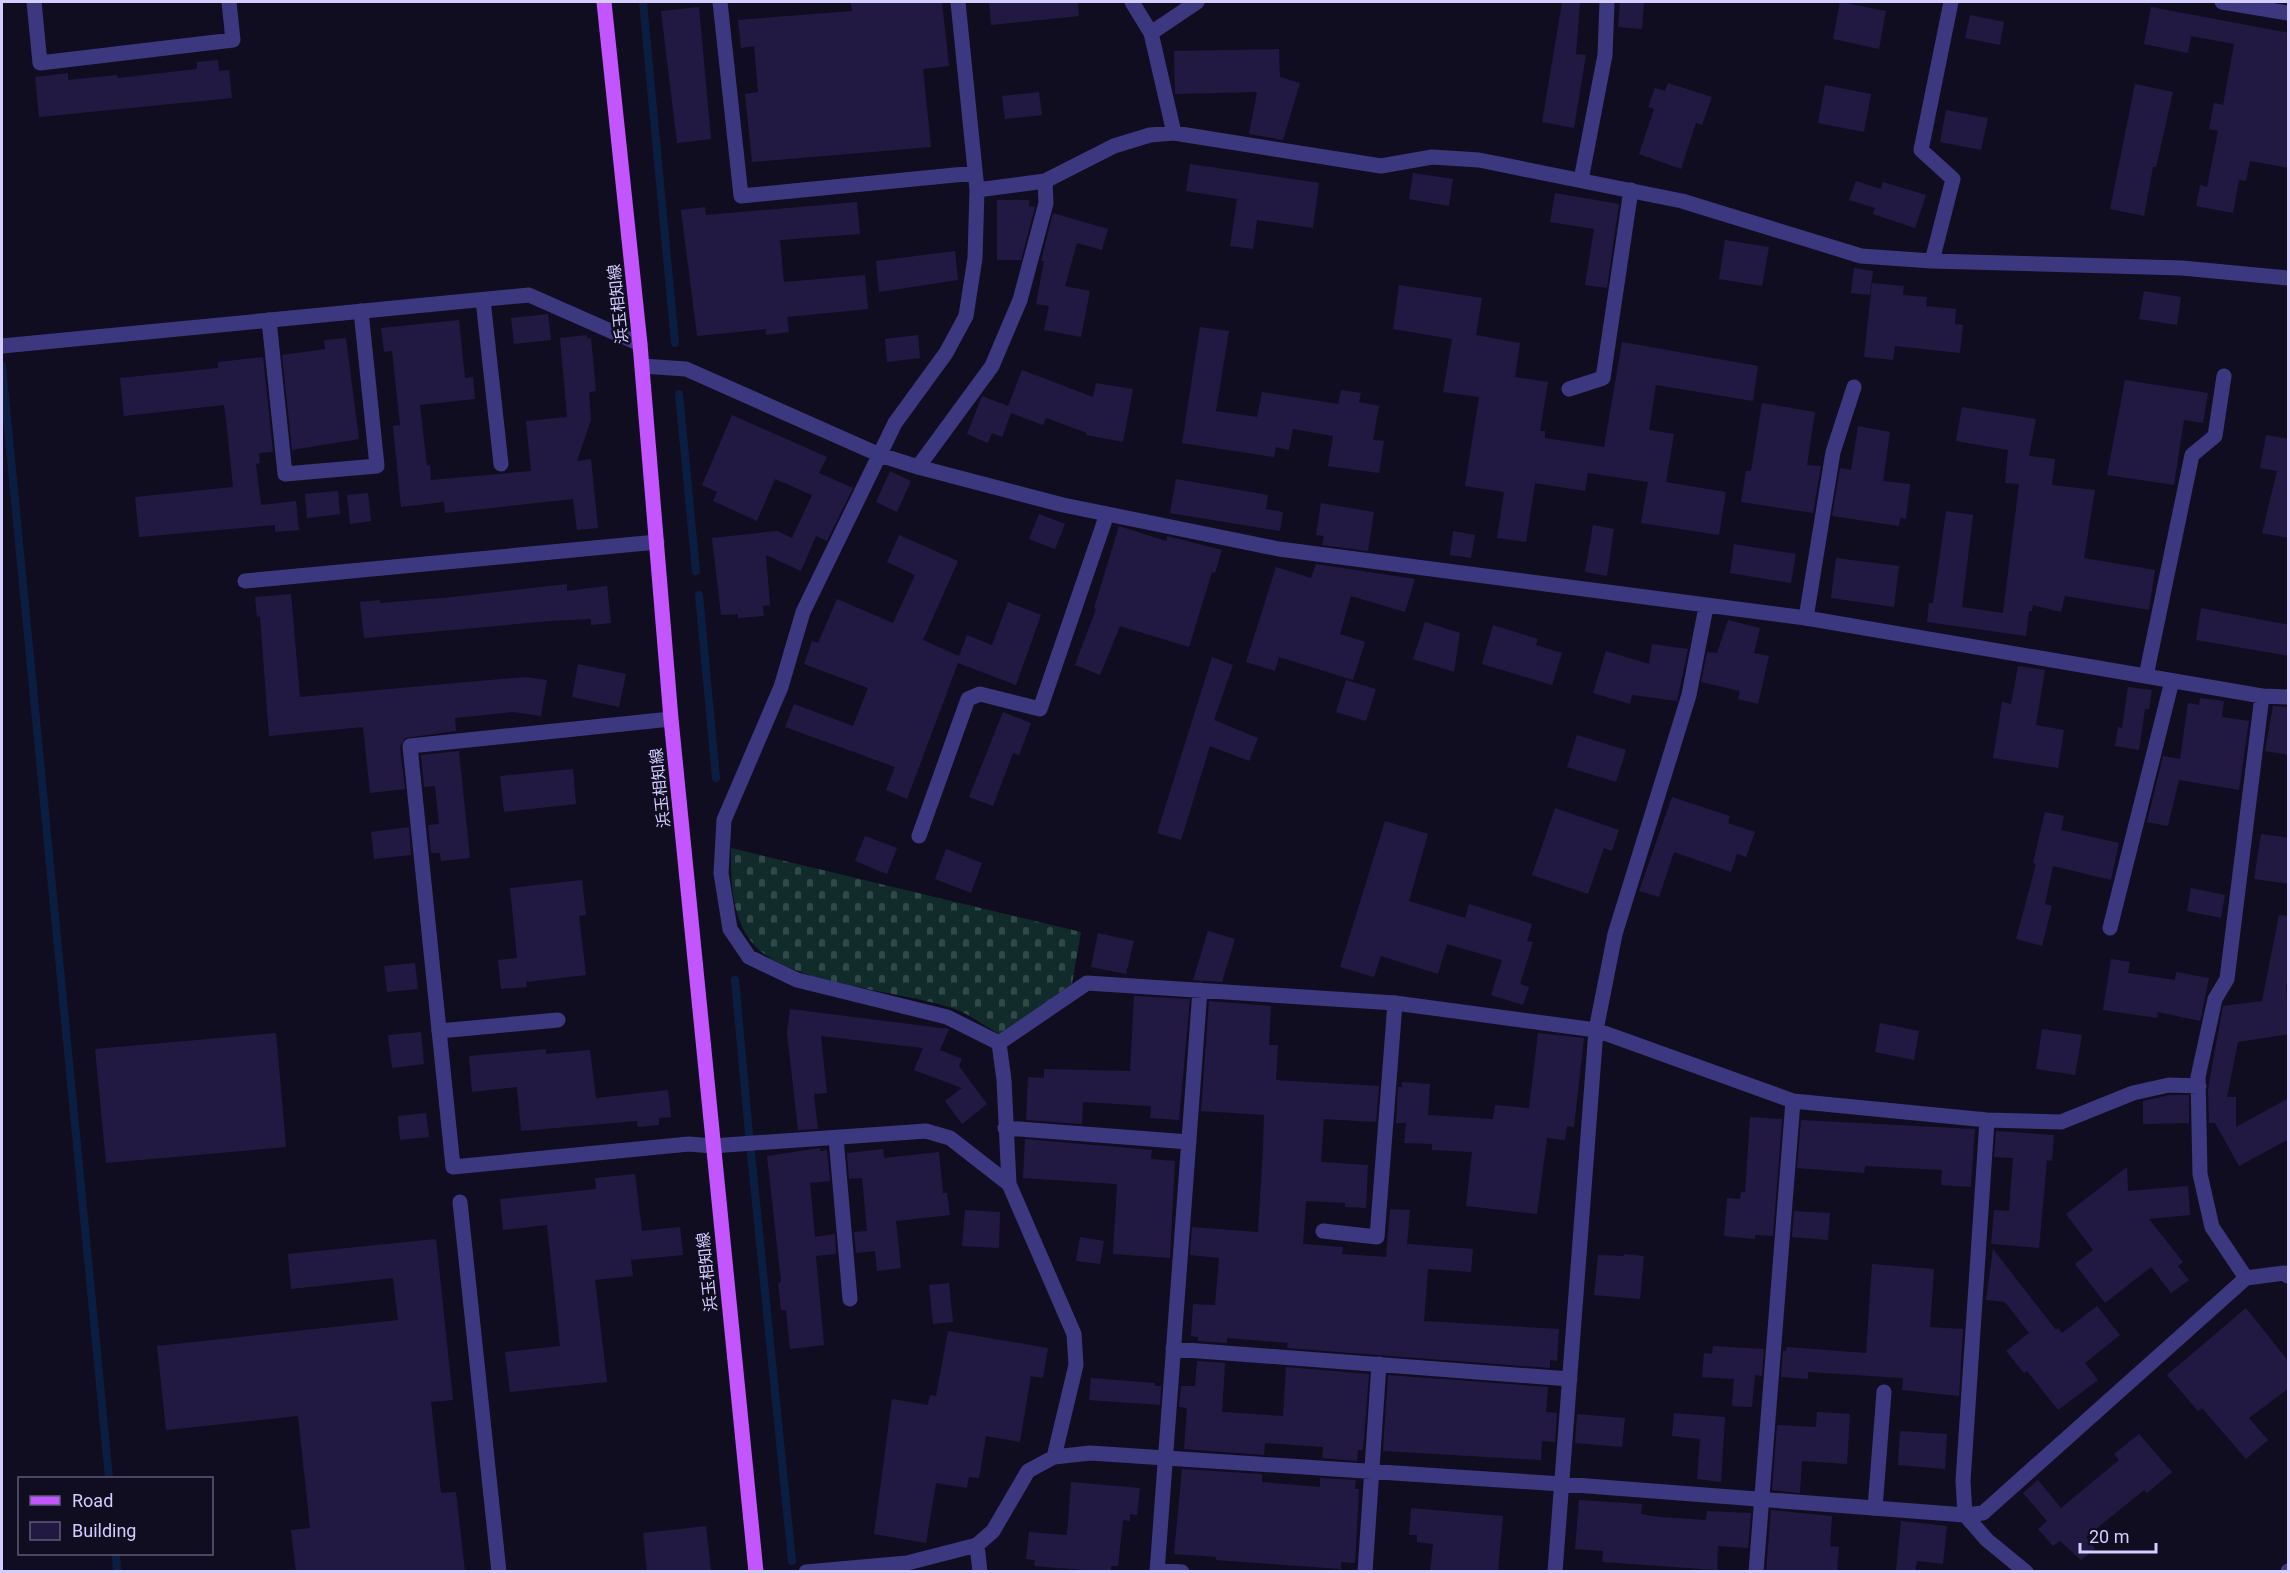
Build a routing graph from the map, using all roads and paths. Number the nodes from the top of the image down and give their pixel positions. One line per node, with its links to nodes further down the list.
1 (34, 2): 2 (street)
2 (229, 2)
3 (604, 2): 24 (main road, 浜玉相知線)
4 (720, 2): 14 (street)
5 (958, 2): 14 (street)
6 (1132, 2): 12 (street)
7 (1197, 2): 12 (street)
8 (1607, 2): 15 (street)
9 (1951, 2): 19 (street)
10 (2222, 2): 11 (street)
11 (2289, 13)
12 (1151, 33): 13 (street)
13 (1174, 133): 15 (street); 16 (street)
14 (975, 173): 17 (street)
15 (1581, 180): 18 (street)
16 (1045, 181): 17 (street); 32 (street)
17 (977, 190): 30 (street)
18 (1631, 190): 19 (street); 29 (street)
19 (1932, 261): 20 (street)
20 (2289, 278)
21 (483, 300): 22 (street); 24 (street); 31 (street)
22 (361, 311): 23 (street); 23 (street)
23 (269, 320): 25 (street)
24 (640, 344): 26 (main road, 浜玉相知線)
25 (4, 346)
26 (642, 366): 30 (street); 34 (main road, 浜玉相知線)
27 (2224, 376): 38 (street)
28 (1854, 387): 37 (street)
29 (1569, 389)
30 (880, 455): 32 (street); 50 (street)
31 (501, 464)
32 (918, 467): 33 (street)
33 (1107, 514): 36 (street); 43 (street)
34 (657, 542): 35 (street); 42 (main road, 浜玉相知線)
35 (245, 581)
36 (1706, 607): 37 (street); 48 (street)
37 (1806, 618): 38 (street)
38 (2146, 676): 39 (street)
39 (2172, 681): 40 (street); 44 (street)
40 (2262, 696): 41 (street); 51 (street)
41 (2289, 698)
42 (671, 719): 49 (street); 57 (main road, 浜玉相知線)
43 (919, 836)
44 (2110, 928)
45 (1200, 990): 46 (street); 50 (street); 56 (street)
46 (1395, 1003): 48 (street); 60 (street)
47 (558, 1020): 49 (street)
48 (1596, 1030): 52 (street); 66 (street)
49 (439, 1032): 57 (street)
50 (999, 1043): 54 (street)
51 (2199, 1086): 53 (street); 62 (street)
52 (1793, 1101): 53 (street); 72 (street)
53 (1987, 1120): 74 (street)
54 (1005, 1128): 56 (street); 58 (street)
55 (836, 1138): 57 (street); 58 (street); 63 (street)
56 (1189, 1142): 64 (street)
57 (712, 1146): 79 (main road, 浜玉相知線)
58 (1009, 1184): 68 (street)
59 (460, 1202): 78 (street)
60 (1323, 1231)
61 (2289, 1276): 62 (street)
62 (2246, 1278): 74 (street)
63 (850, 1299)
64 (1173, 1349): 65 (street); 69 (street)
65 (1379, 1364): 66 (street); 70 (street)
66 (1570, 1378): 71 (street)
67 (1884, 1392): 73 (street)
68 (1054, 1456): 69 (street); 75 (street)
69 (1165, 1458): 70 (street); 77 (street)
70 (1372, 1472): 71 (street); 83 (street)
71 (1562, 1484): 72 (street); 84 (street)
72 (1761, 1499): 73 (street); 85 (street)
73 (1875, 1508): 74 (street)
74 (1965, 1515): 86 (street)
75 (977, 1545): 76 (street); 81 (street)
76 (843, 1570): 80 (street)
77 (1157, 1571): 82 (street)
78 (499, 1572)
79 (756, 1572)
80 (806, 1572)
81 (980, 1572)
82 (1182, 1572)
83 (1365, 1572)
84 (1555, 1572)
85 (1756, 1572)
86 (2026, 1572)

